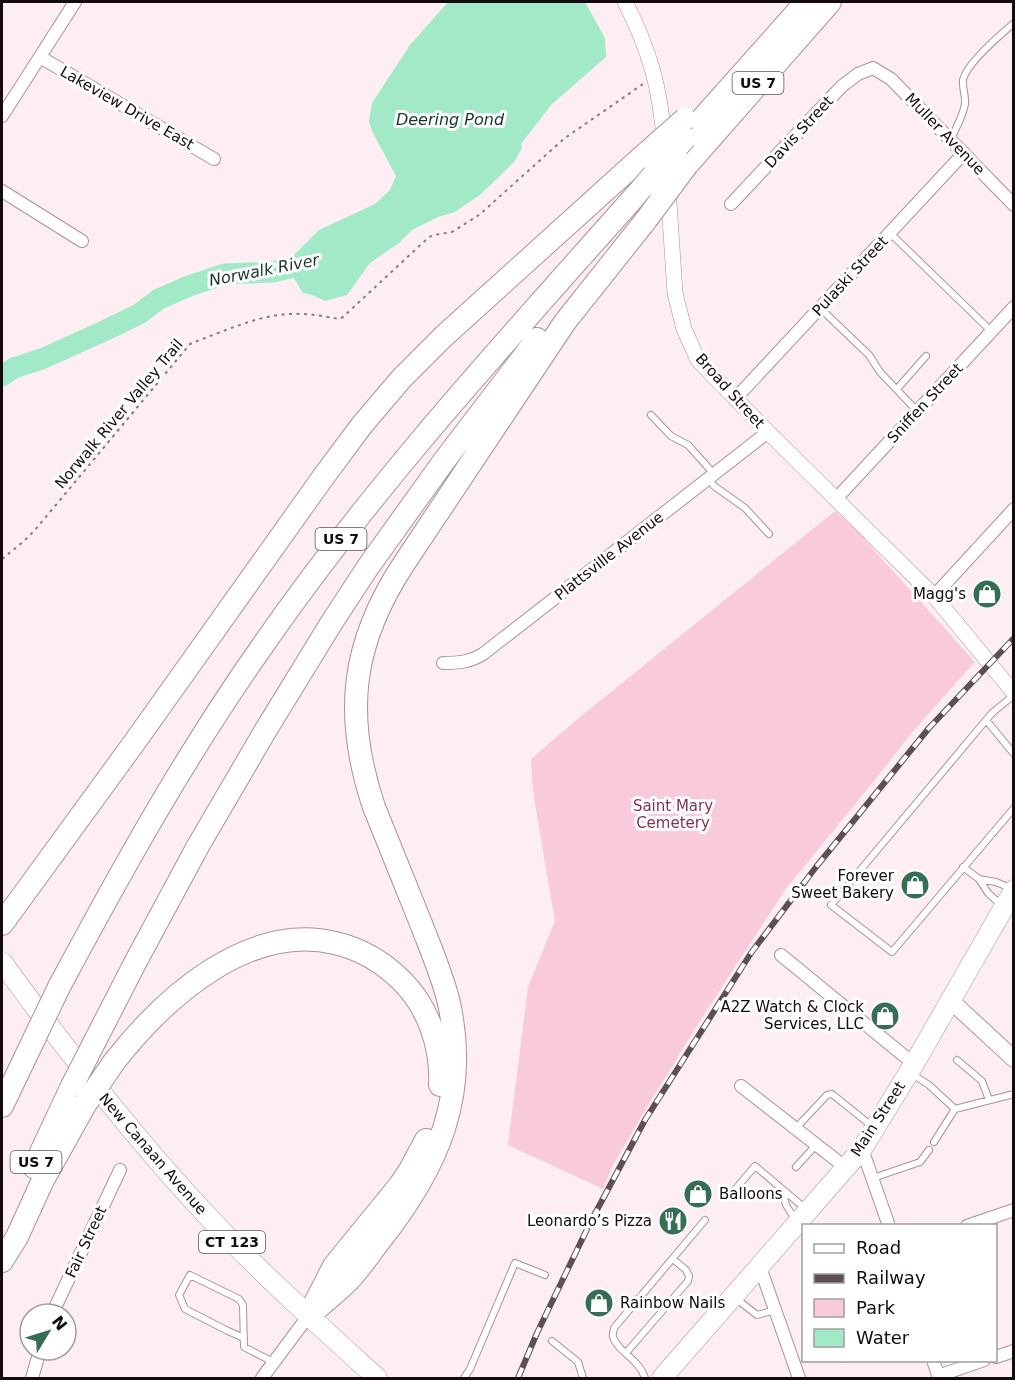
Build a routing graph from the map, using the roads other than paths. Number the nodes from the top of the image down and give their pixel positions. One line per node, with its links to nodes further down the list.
1 (75, 2): 7 (street)
2 (625, 2): 25 (street, Broad Street)
3 (794, 2): 10 (highway)
4 (806, 2): 10 (highway, US 7)
5 (830, 2): 17 (highway, US 7, bridge)
6 (1014, 23): 11 (lane)
7 (40, 57): 9 (street); 13 (street, Lakeview Drive East)
8 (873, 68): 11 (street, Muller Avenue); 15 (street, Davis Street)
9 (2, 116)
10 (685, 129): 43 (highway, bridge); 54 (highway, US 7, bridge)
11 (951, 140): 12 (street, Muller Avenue)
12 (964, 153): 16 (street, Muller Avenue); 18 (street, Pulaski Street)
13 (214, 159)
14 (2, 191): 19 (street)
15 (731, 204)
16 (1014, 205)
17 (646, 216): 52 (highway, US 7, bridge); 81 (highway)
18 (890, 233): 21 (street, Pulaski Street); 22 (lane)
19 (82, 241)
20 (1014, 307): 22 (street, Sniffen Street)
21 (820, 308): 24 (lane); 25 (street, Pulaski Street)
22 (991, 331): 26 (street, Sniffen Street)
23 (926, 356): 24 (lane)
24 (897, 389): 26 (lane)
25 (735, 399): 28 (street, Broad Street)
26 (917, 411): 30 (street, Sniffen Street)
27 (651, 415): 29 (lane)
28 (768, 432): 29 (street, Plattsville Avenue); 30 (street, Broad Street)
29 (711, 476): 32 (lane); 34 (street, Plattsville Avenue)
30 (836, 499): 33 (street, Broad Street)
31 (1014, 509): 33 (street)
32 (769, 534)
33 (934, 596): 35 (street, Broad Street)
34 (443, 663)
35 (1012, 687): 36 (lane)
36 (986, 720): 37 (lane); 39 (lane)
37 (1014, 754)
38 (1014, 808): 39 (lane)
39 (963, 867): 40 (lane)
40 (979, 879): 41 (lane); 42 (lane)
41 (1014, 889): 42 (main road, Main Street)
42 (1003, 907): 46 (main road, Main Street)
43 (2, 924)
44 (782, 955): 49 (street)
45 (2, 962): 81 (main road, New Canaan Avenue / CT 123)
46 (950, 1000): 47 (main road); 49 (main road, Main Street)
47 (1014, 1059)
48 (957, 1060): 53 (lane)
49 (911, 1068): 55 (lane); 56 (main road, Main Street)
50 (741, 1086): 57 (street)
51 (1014, 1094): 53 (lane)
52 (79, 1095): 73 (highway, US 7); 75 (highway); 81 (highway, bridge)
53 (989, 1100): 55 (lane)
54 (2, 1106)
55 (956, 1109): 58 (lane)
56 (875, 1128): 57 (lane); 60 (main road, Main Street)
57 (795, 1129): 59 (street)
58 (934, 1142)
59 (816, 1145): 62 (lane); 63 (street)
60 (862, 1149): 63 (main road, Main Street); 65 (street)
61 (928, 1150): 65 (lane)
62 (796, 1167)
63 (845, 1167): 69 (main road, Main Street)
64 (120, 1170): 79 (street, Fair Street)
65 (873, 1178): 71 (street)
66 (782, 1189): 67 (lane); 69 (lane); 69 (lane)
67 (733, 1192)
68 (1014, 1209): 72 (street)
69 (803, 1217): 76 (main road, Main Street)
70 (705, 1220): 74 (lane)
71 (888, 1224)
72 (973, 1224)
73 (2, 1239)
74 (673, 1259): 85 (lane); 85 (lane)
75 (2, 1261)
76 (760, 1267): 78 (main road, Main Street); 80 (street)
77 (545, 1275): 95 (lane)
78 (734, 1297): 80 (lane); 98 (main road, Main Street)
79 (58, 1302)
80 (776, 1310): 99 (street)
81 (309, 1316): 88 (street); 94 (main road, New Canaan Avenue / CT 123)
82 (244, 1338): 82 (lane); 88 (lane)
83 (552, 1341): 96 (lane)
84 (1014, 1351): 86 (street)
85 (626, 1353): 97 (lane)
86 (997, 1357)
87 (37, 1362): 92 (street)
88 (273, 1362): 93 (street)
89 (934, 1362): 91 (street)
90 (979, 1362): 91 (street)
91 (938, 1377)
92 (32, 1378)
93 (262, 1378)
94 (377, 1378)
95 (464, 1378)
96 (583, 1378)
97 (645, 1378)
98 (662, 1378)
99 (799, 1378)

